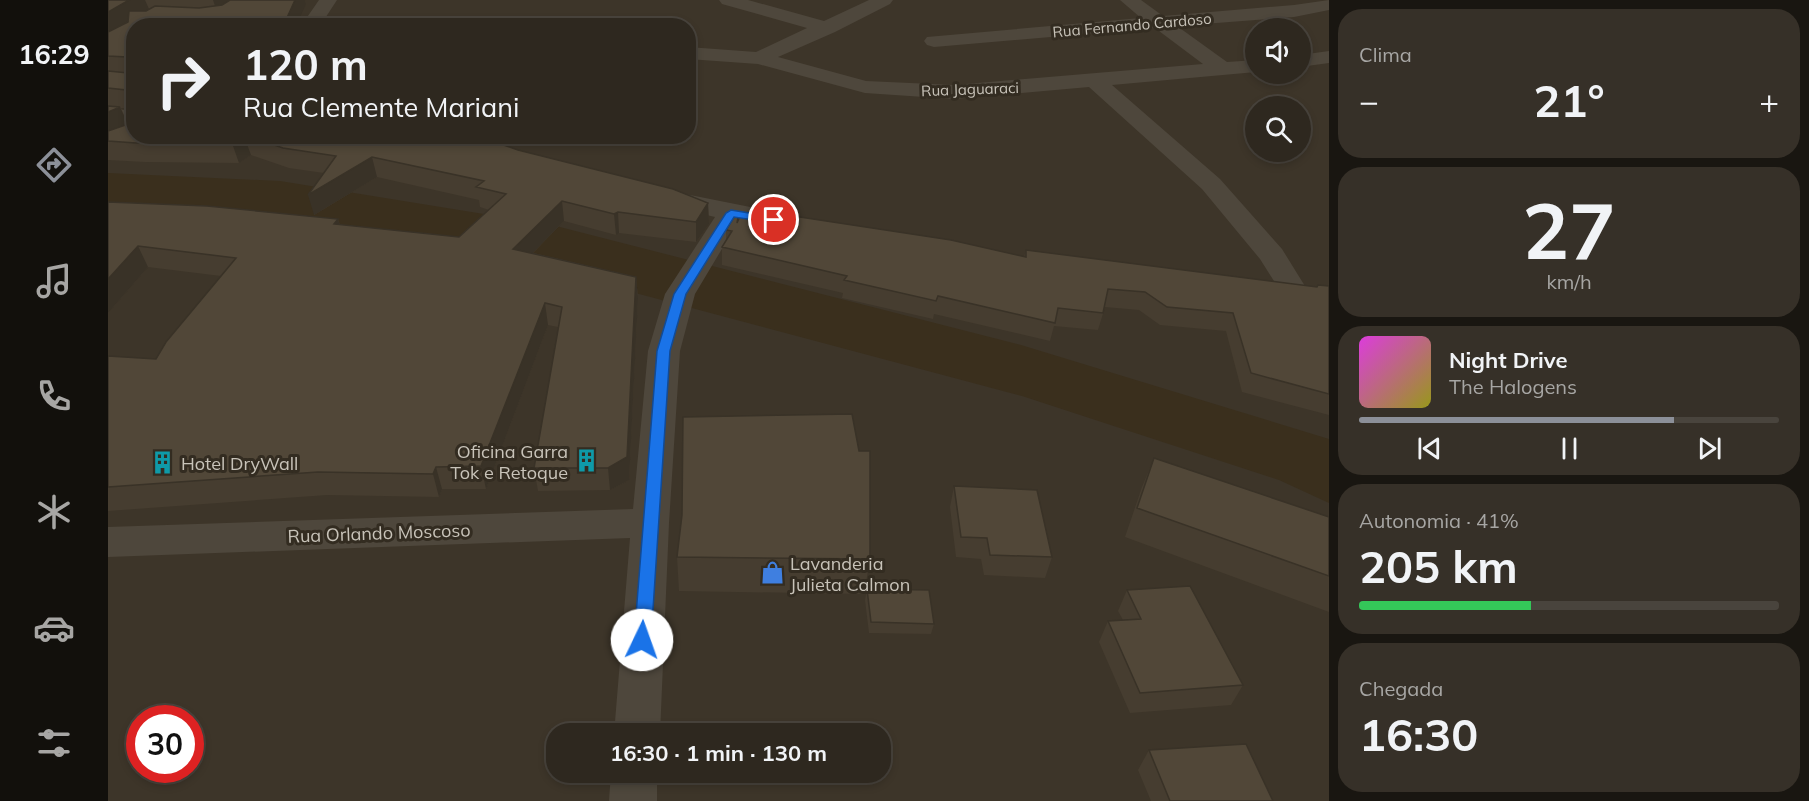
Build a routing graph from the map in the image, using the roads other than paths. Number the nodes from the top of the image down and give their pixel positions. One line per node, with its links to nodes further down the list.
1 (328, 0): 7 (street)
2 (728, 0): 6 (street)
3 (884, 0): 9 (street)
4 (1129, 0): 8 (street)
5 (1329, 4): 8 (street, Rua Fernando Cardoso)
6 (782, 14): 9 (street); 11 (street)
7 (316, 18)
8 (1160, 23): 10 (street, Rua Fernando Cardoso); 17 (street)
9 (828, 28): 11 (street)
10 (934, 41)
11 (789, 47): 14 (street)
12 (696, 54): 14 (street, Rua Jaguaraci)
13 (1329, 57): 15 (street)
14 (759, 58): 18 (street, Rua Jaguaraci)
15 (1311, 59)
16 (1245, 67): 17 (street, Rua Jaguaraci)
17 (1224, 70): 18 (street, Rua Jaguaraci)
18 (1095, 81): 24 (street)
19 (108, 115): 20 (street)
20 (126, 127)
21 (643, 194): 22 (street)
22 (731, 213): 23 (street); 25 (street)
23 (805, 225)
24 (1262, 288)
25 (650, 523): 26 (street, Rua Orlando Moscoso); 27 (street)
26 (108, 542)
27 (638, 723)
28 (634, 783): 29 (street)
29 (633, 801)

